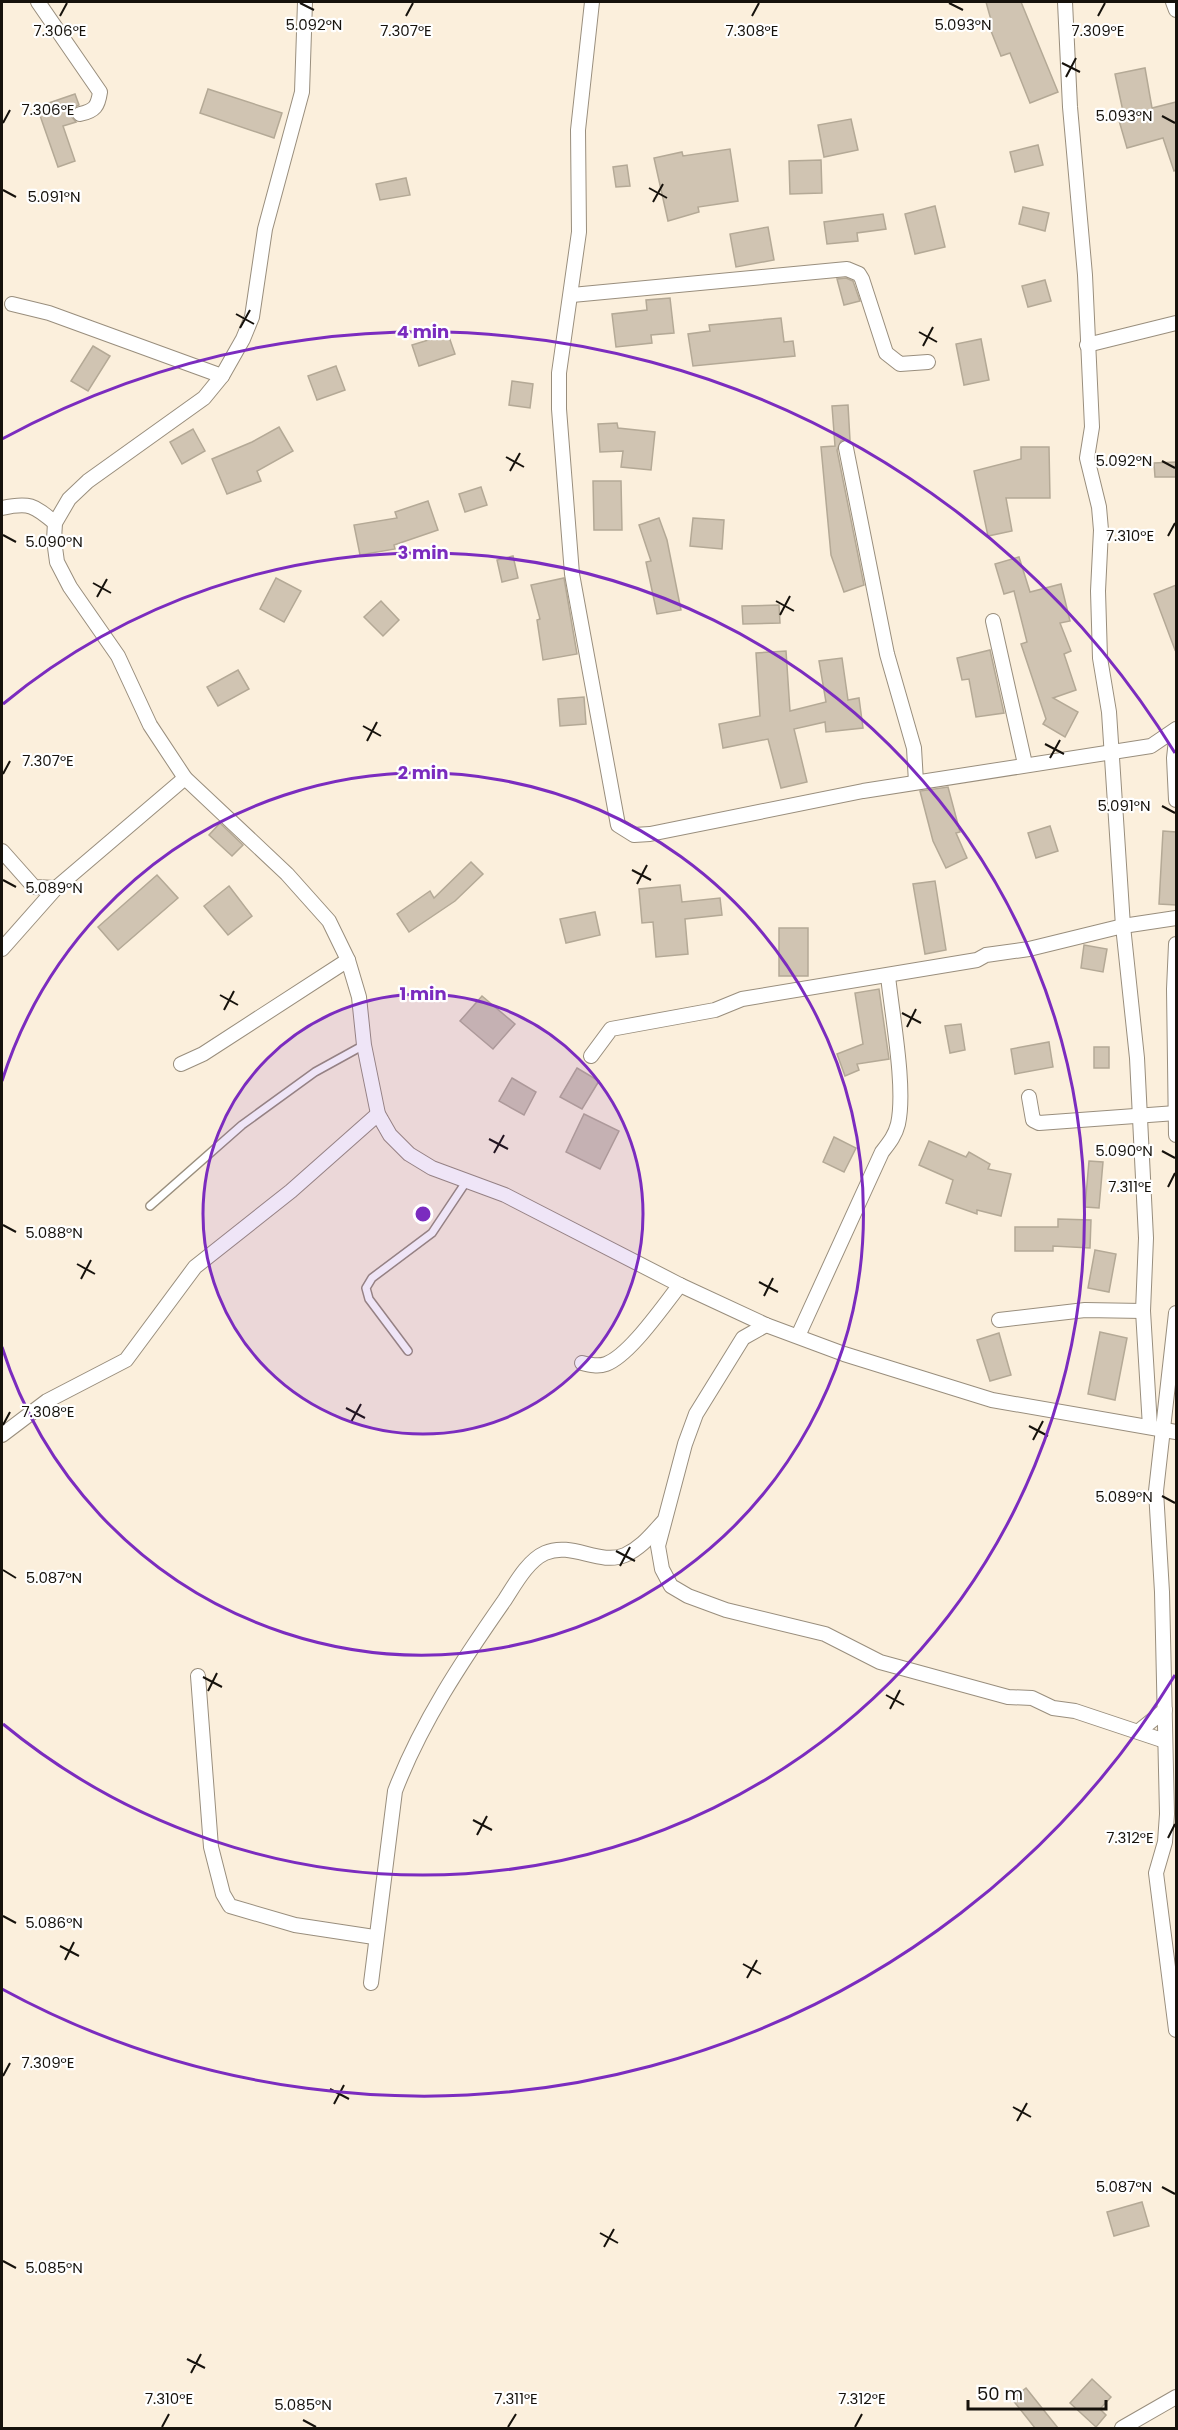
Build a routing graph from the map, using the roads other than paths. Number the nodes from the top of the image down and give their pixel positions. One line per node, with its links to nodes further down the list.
1 (38, 2): 5 (street)
2 (305, 2): 11 (street)
3 (592, 2): 6 (street)
4 (1065, 2): 9 (street)
5 (80, 114)
6 (572, 295): 10 (street); 23 (street)
7 (12, 304): 11 (street)
8 (1176, 324): 9 (street)
9 (1087, 345): 19 (street)
10 (928, 362)
11 (222, 376): 14 (street)
12 (846, 448): 23 (street)
13 (2, 508): 14 (street)
14 (56, 523): 22 (street)
15 (993, 621): 21 (street)
16 (1176, 729): 18 (street)
17 (1176, 740): 20 (street)
18 (1150, 746): 19 (street); 20 (street)
19 (1112, 752): 21 (street); 28 (street)
20 (1174, 758): 24 (street)
21 (1025, 764): 23 (street)
22 (185, 778): 26 (street); 31 (street)
23 (916, 782)
24 (1176, 800)
25 (2, 851): 26 (street)
26 (56, 888): 30 (street)
27 (1176, 918): 28 (street)
28 (1123, 926): 32 (street); 39 (street)
29 (1176, 944): 37 (street)
30 (2, 949)
31 (348, 960): 33 (street); 35 (street)
32 (888, 976): 34 (street); 49 (street)
33 (364, 1046): 38 (street); 42 (lane)
34 (591, 1056)
35 (181, 1064)
36 (1029, 1096): 39 (street)
37 (1176, 1113): 39 (street); 40 (street)
38 (378, 1114): 41 (street); 55 (street)
39 (1140, 1115): 44 (street)
40 (1176, 1135)
41 (468, 1179): 43 (street); 51 (lane)
42 (150, 1206)
43 (680, 1285): 45 (street); 52 (street)
44 (1143, 1311): 47 (street); 53 (street)
45 (737, 1312): 48 (street); 50 (street)
46 (1176, 1313): 54 (street)
47 (999, 1320)
48 (766, 1325): 49 (street); 50 (street)
49 (798, 1336): 53 (street)
50 (743, 1338): 56 (street)
51 (408, 1351)
52 (582, 1363)
53 (1150, 1427): 54 (street)
54 (1170, 1431): 58 (street)
55 (2, 1435)
56 (663, 1522): 59 (street); 61 (street)
57 (198, 1676): 61 (street)
58 (1165, 1710): 59 (street); 60 (street)
59 (1139, 1731): 60 (street)
60 (1165, 1741): 63 (street)
61 (374, 1937): 62 (street)
62 (371, 1983)
63 (1176, 2030)
64 (1176, 2397): 65 (street)
65 (1122, 2428)

